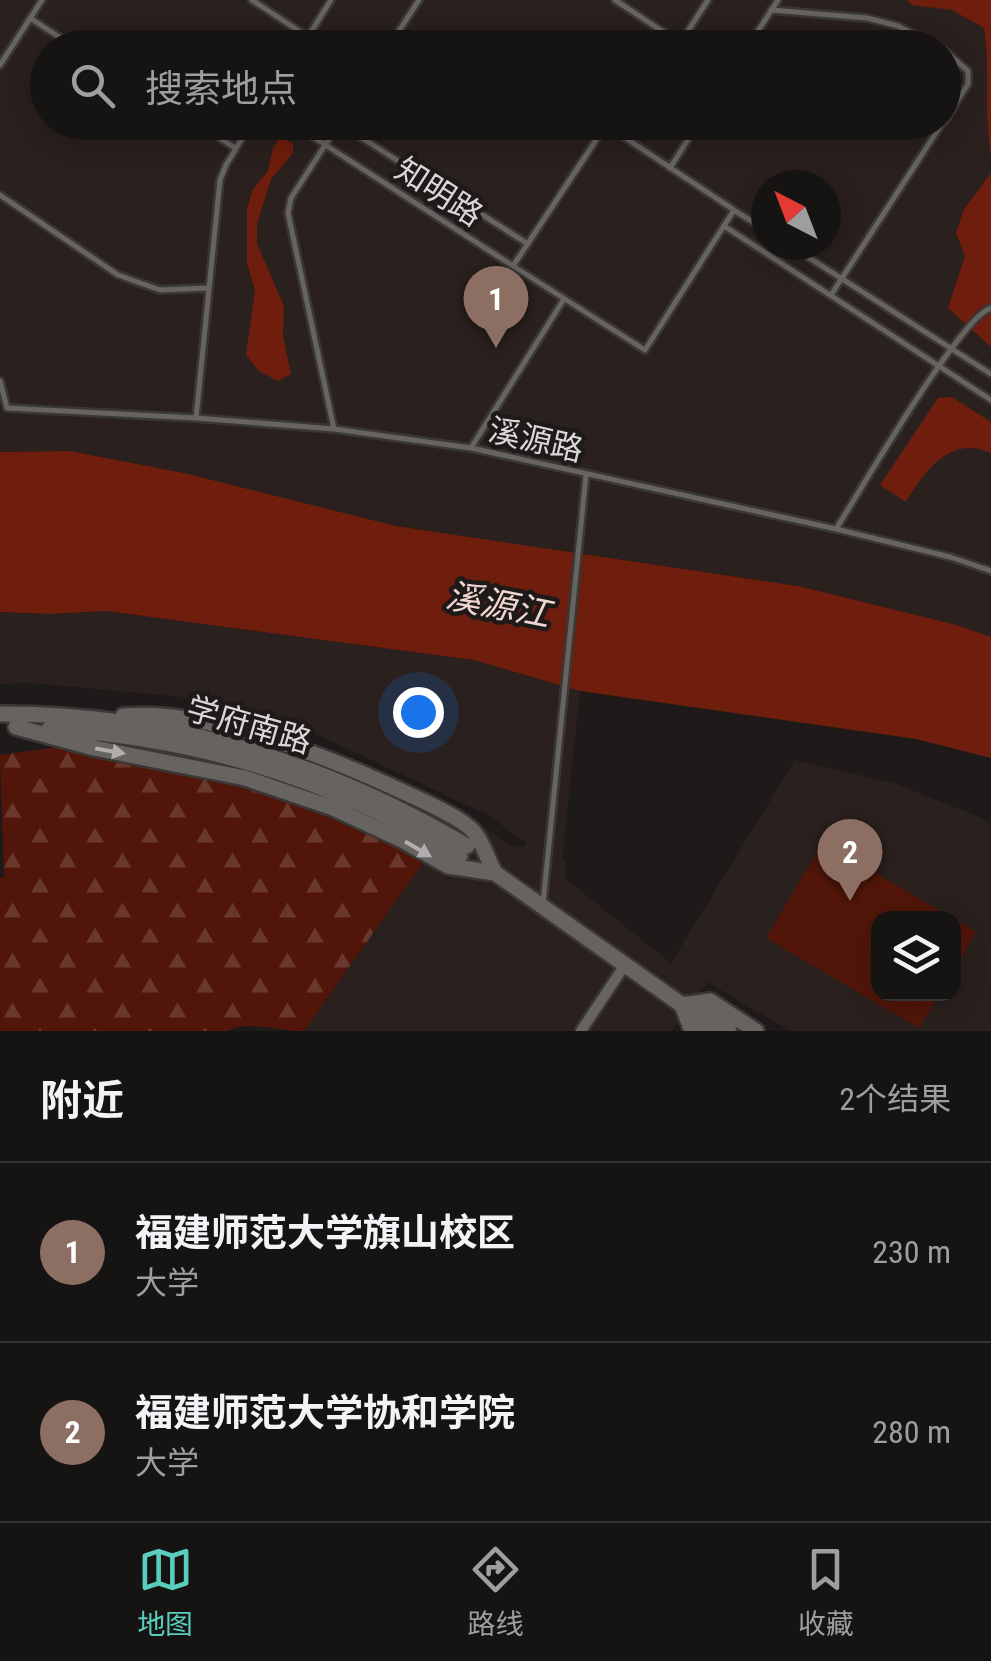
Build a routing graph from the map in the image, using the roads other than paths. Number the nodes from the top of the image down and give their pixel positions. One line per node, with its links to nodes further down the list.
1 (42, 0): 9 (lane)
2 (252, 0): 11 (lane)
3 (331, 0): 12 (lane)
4 (419, 0): 13 (lane)
5 (615, 0): 14 (lane)
6 (708, 0): 15 (lane)
7 (778, 0): 8 (lane)
8 (771, 10): 16 (lane); 17 (lane)
9 (30, 18): 10 (lane); 18 (lane)
10 (48, 30)
11 (299, 30)
12 (312, 30)
13 (400, 30)
14 (661, 30)
15 (689, 30)
16 (758, 30)
17 (905, 30)
18 (0, 65)
19 (961, 65): 20 (lane)
20 (961, 95)
21 (222, 140): 31 (lane)
22 (240, 140): 31 (lane)
23 (317, 140): 30 (lane, 知明路)
24 (328, 140): 30 (lane)
25 (366, 140): 37 (lane, 知明路)
26 (596, 140): 37 (lane)
27 (628, 140): 32 (lane)
28 (688, 140): 32 (lane)
29 (931, 140): 40 (lane)
30 (325, 145): 39 (lane, 知明路); 51 (lane)
31 (235, 148): 41 (lane)
32 (670, 168): 34 (lane)
33 (0, 195): 41 (lane)
34 (734, 210): 35 (lane); 36 (lane)
35 (751, 221)
36 (724, 226): 42 (lane); 43 (lane, 知明路)
37 (528, 244): 39 (lane)
38 (813, 260): 40 (lane)
39 (513, 266): 43 (lane, 知明路)
40 (841, 278): 42 (lane); 45 (lane)
41 (206, 288): 50 (lane)
42 (831, 295): 46 (lane)
43 (564, 299): 52 (lane)
44 (991, 308): 45 (lane)
45 (951, 349): 46 (lane); 47 (lane)
46 (939, 367): 49 (lane); 54 (lane)
47 (991, 374)
48 (0, 380): 50 (lane, 溪源路)
49 (991, 400)
50 (196, 418): 51 (lane, 溪源路)
51 (334, 429): 52 (lane, 溪源路)
52 (471, 448): 53 (lane, 溪源路)
53 (586, 474): 54 (lane, 溪源路); 60 (lane)
54 (836, 529): 55 (lane, 溪源路)
55 (991, 571)
56 (0, 714): 57 (main road, 学府南路)
57 (103, 718): 58 (main road, 学府南路); 59 (main road)
58 (8, 727): 59 (main road, one-way to 59)
59 (494, 873): 60 (main road)
60 (543, 907): 61 (main road)
61 (625, 965): 62 (main road); 64 (street)
62 (682, 1006): 63 (main road); 67 (main road)
63 (695, 1021): 65 (main road); 66 (main road)
64 (582, 1031)
65 (708, 1031)
66 (729, 1031)
67 (756, 1031)

